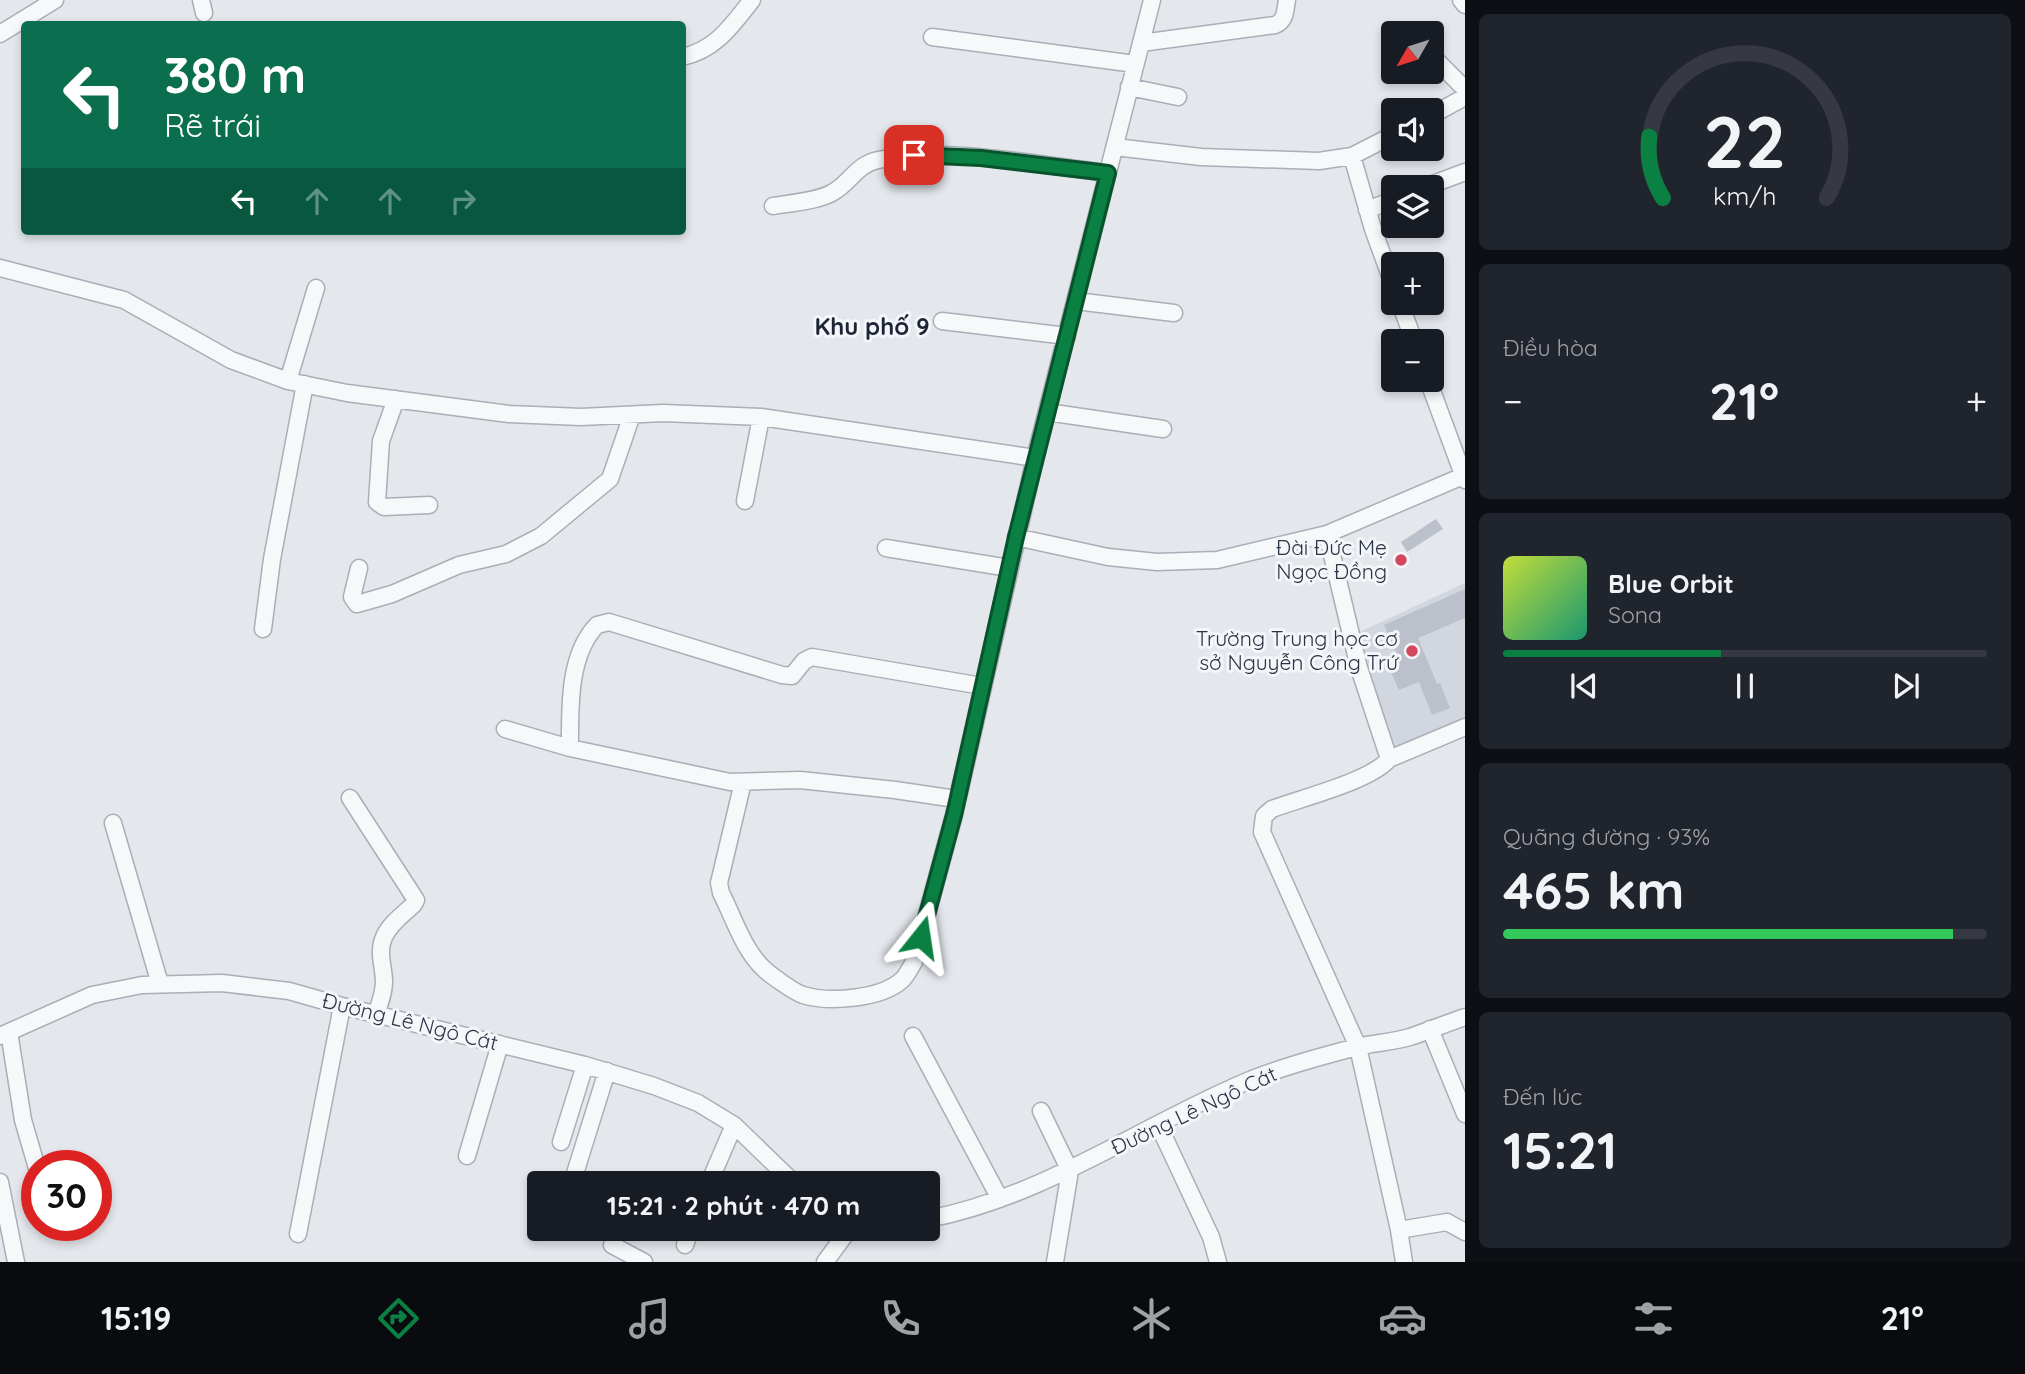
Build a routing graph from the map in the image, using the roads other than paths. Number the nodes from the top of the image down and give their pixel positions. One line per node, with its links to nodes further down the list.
1 (55, 0): 7 (street)
2 (752, 0): 12 (street)
3 (1152, 0): 11 (street)
4 (1287, 0): 11 (street)
5 (1461, 0): 6 (street)
6 (1465, 5)
7 (21, 21)
8 (21, 21): 9 (street)
9 (0, 34)
10 (932, 37): 13 (street)
11 (1141, 43): 13 (street)
12 (686, 56)
13 (1135, 64): 15 (street)
14 (1444, 67): 16 (street)
15 (1129, 87): 17 (street); 21 (street)
16 (1465, 89)
17 (1178, 97)
18 (1465, 97): 19 (street)
19 (1444, 108)
20 (1381, 141): 22 (street)
21 (1115, 147): 22 (street); 24 (street)
22 (1352, 156): 28 (street)
23 (1465, 172): 25 (street)
24 (1108, 173): 27 (street); 32 (street)
25 (1444, 180)
26 (1381, 205): 28 (street)
27 (773, 206)
28 (1367, 210): 29 (street)
29 (1382, 252)
30 (0, 268): 36 (street)
31 (316, 288): 36 (street)
32 (1076, 301): 33 (street); 35 (street)
33 (1174, 313)
34 (942, 321): 35 (street)
35 (1067, 336): 40 (street)
36 (288, 381): 37 (street)
37 (305, 384): 39 (street); 54 (street)
38 (1434, 392): 44 (street)
39 (396, 399): 41 (street); 48 (street)
40 (1047, 412): 43 (street); 45 (street)
41 (632, 415): 42 (street); 52 (street)
42 (761, 417): 45 (street); 47 (street)
43 (1163, 429)
44 (1459, 446): 46 (street)
45 (1035, 458): 50 (street)
46 (1464, 478): 49 (street)
47 (745, 501)
48 (429, 505)
49 (1327, 534): 50 (street); 59 (street)
50 (1016, 537): 53 (street)
51 (887, 548): 53 (street)
52 (359, 568)
53 (1009, 568): 55 (street)
54 (264, 629)
55 (982, 686): 58 (street); 62 (street)
56 (1465, 727): 59 (street)
57 (505, 729): 58 (street)
58 (570, 748): 60 (street)
59 (1389, 759): 72 (street)
60 (743, 782): 62 (street); 62 (street)
61 (350, 798): 66 (street)
62 (956, 799)
63 (113, 823): 64 (street)
64 (160, 984): 65 (street, Đường Lê Ngô Cát); 69 (street, Đường Lê Ngô Cát)
65 (342, 1006): 66 (street, Đường Lê Ngô Cát); 91 (street)
66 (376, 1014): 71 (street, Đường Lê Ngô Cát)
67 (1465, 1017): 68 (street, Đường Lê Ngô Cát)
68 (1430, 1029): 72 (street, Đường Lê Ngô Cát); 76 (street)
69 (4, 1034): 80 (street)
70 (913, 1035): 87 (street)
71 (500, 1044): 73 (street, Đường Lê Ngô Cát); 81 (street)
72 (1358, 1047): 77 (street, Đường Lê Ngô Cát); 89 (street)
73 (585, 1065): 74 (street, Đường Lê Ngô Cát); 79 (street)
74 (607, 1071): 78 (street, Đường Lê Ngô Cát); 82 (street)
75 (1041, 1111): 85 (street)
76 (1465, 1115)
77 (1158, 1124): 85 (street, Đường Lê Ngô Cát); 100 (street)
78 (734, 1125): 83 (street); 84 (street, Đường Lê Ngô Cát)
79 (561, 1142)
80 (32, 1150)
81 (467, 1156)
82 (576, 1171)
83 (714, 1171)
84 (782, 1171)
85 (1070, 1171): 87 (street, Đường Lê Ngô Cát); 99 (street)
86 (0, 1182): 96 (street)
87 (1000, 1199): 88 (street, Đường Lê Ngô Cát)
88 (940, 1217)
89 (1399, 1230): 90 (street); 101 (street)
90 (1465, 1232)
91 (298, 1234)
92 (686, 1241): 95 (street)
93 (840, 1241): 98 (street)
94 (612, 1245): 97 (street)
95 (685, 1245)
96 (16, 1262)
97 (644, 1262)
98 (825, 1262)
99 (1055, 1262)
100 (1218, 1262)
101 (1404, 1262)

